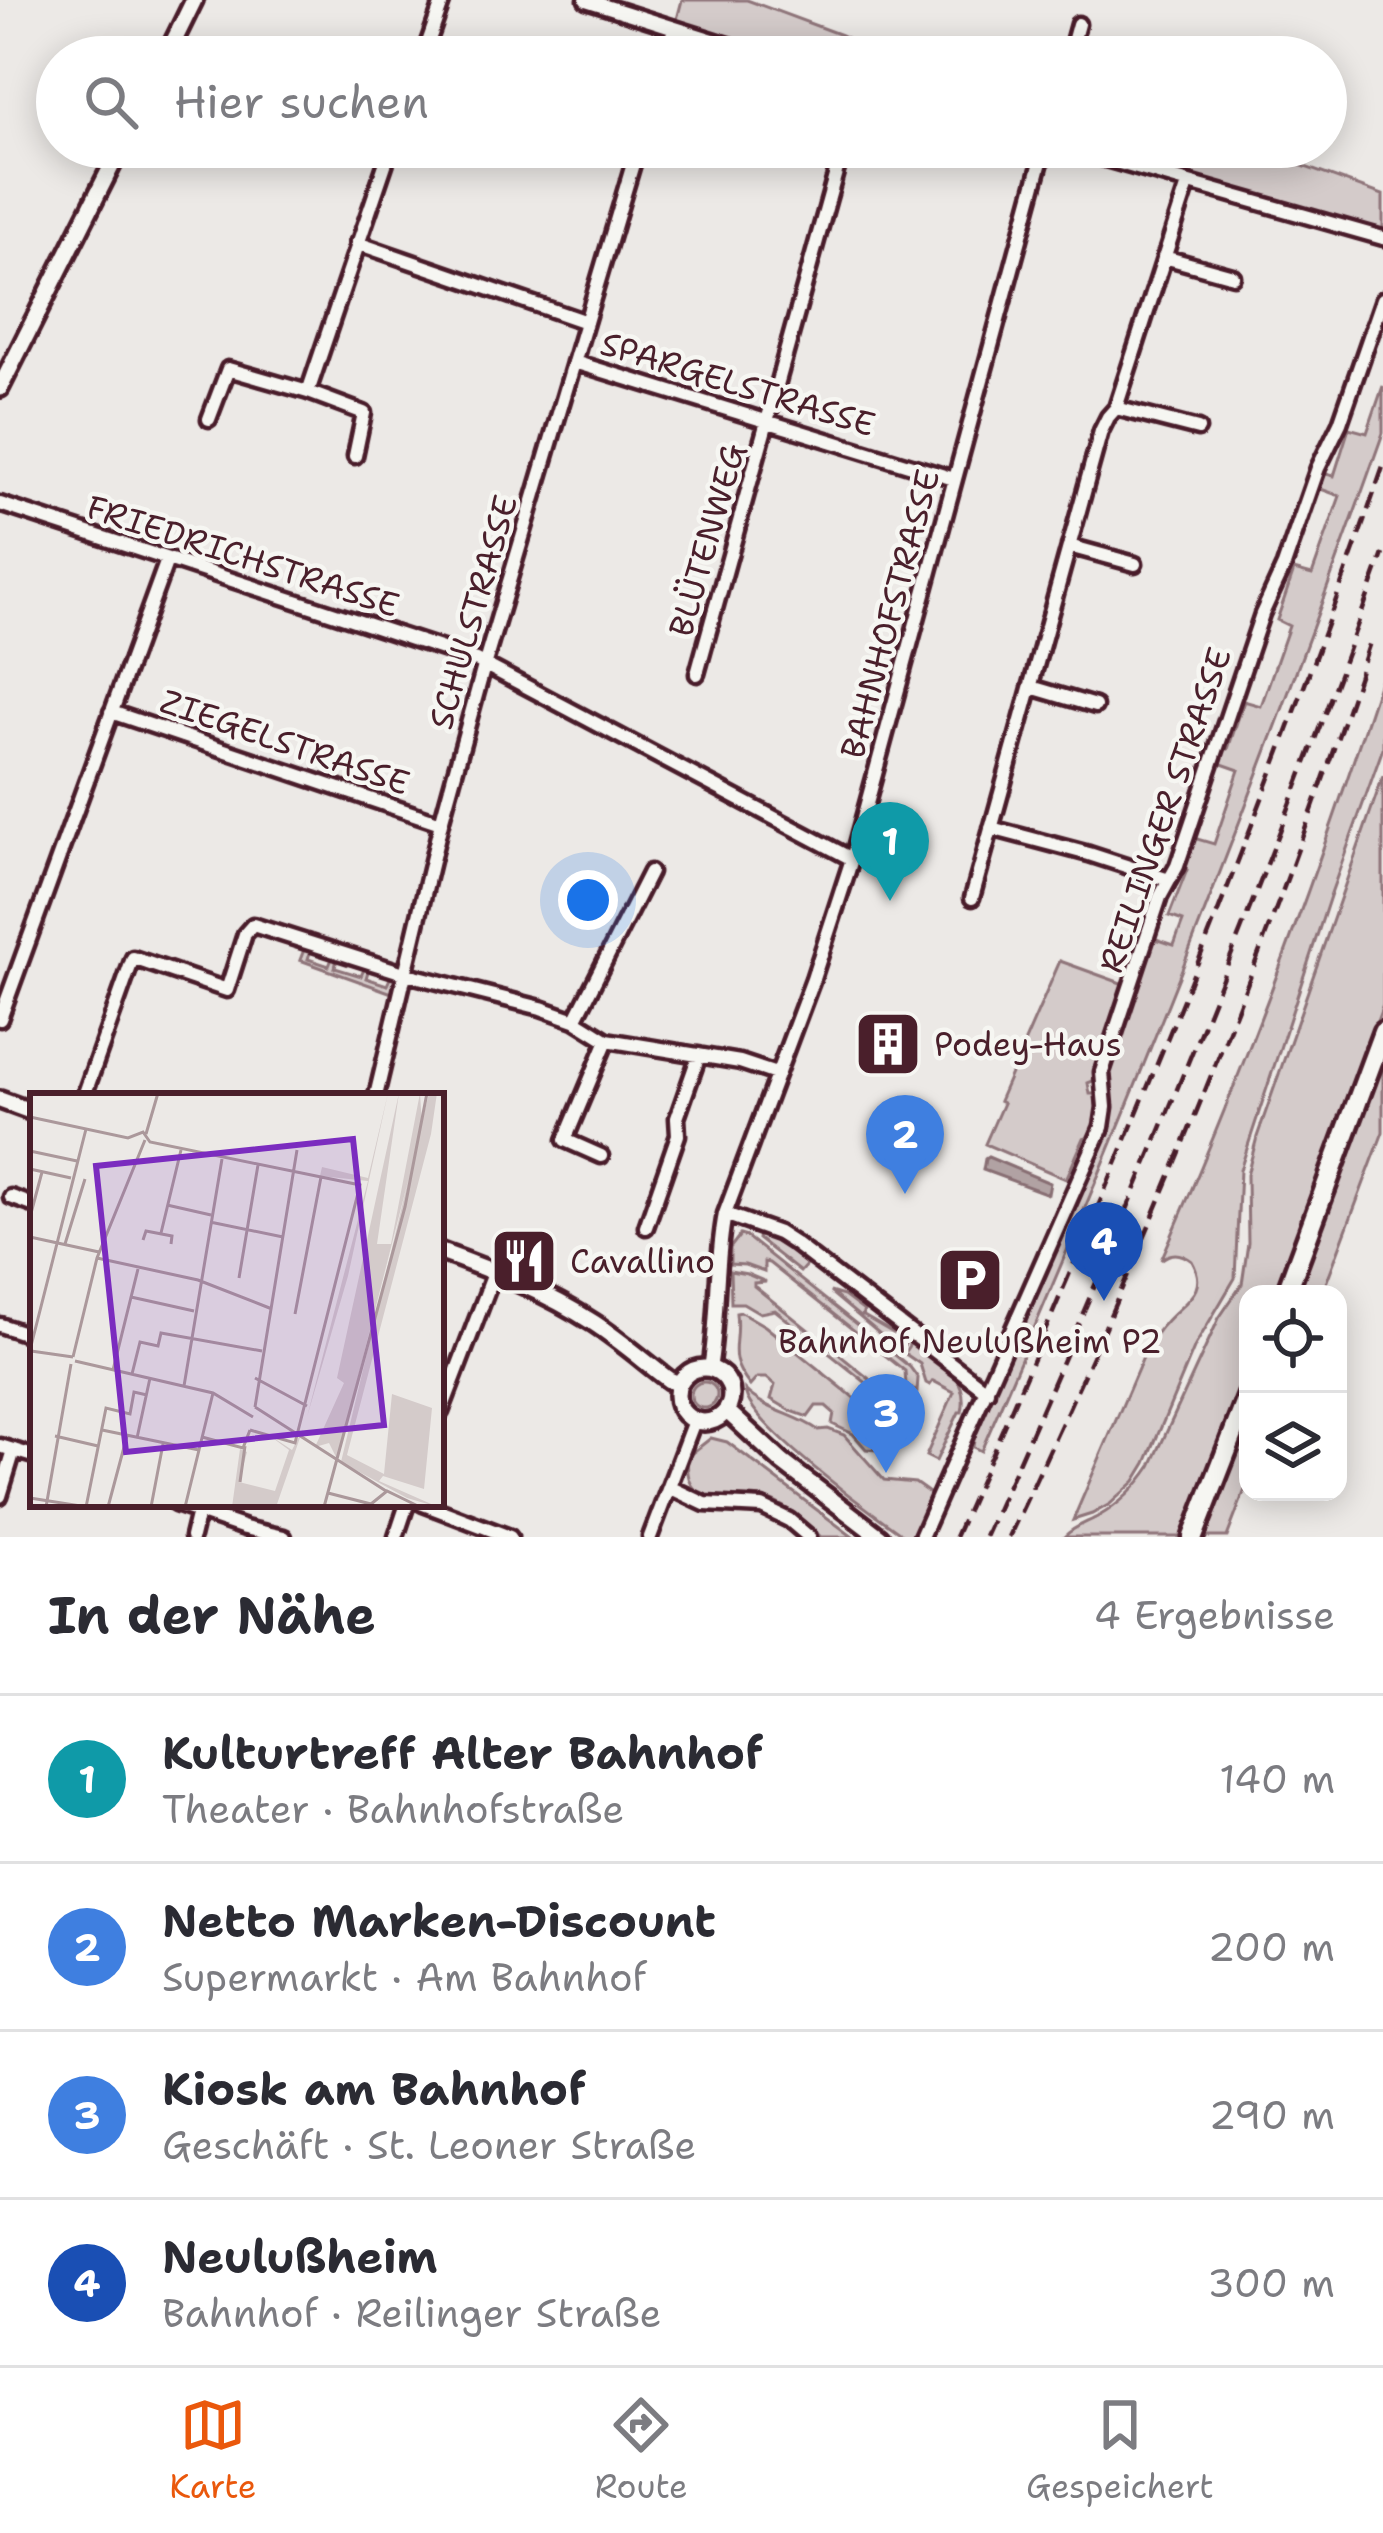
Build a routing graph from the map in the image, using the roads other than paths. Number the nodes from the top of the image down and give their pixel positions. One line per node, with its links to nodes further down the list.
1 (194, 0): 6 (street)
2 (443, 0): 7 (street)
3 (586, 0): 5 (street)
4 (1078, 23): 10 (street)
5 (674, 29): 8 (street); 9 (street)
6 (176, 36)
7 (430, 36)
8 (672, 36)
9 (697, 36)
10 (1075, 36)
11 (110, 168): 25 (street)
12 (384, 168): 19 (street)
13 (632, 168): 23 (street, SCHULSTRASSE)
14 (836, 168): 29 (street, BLÜTENWEG)
15 (1039, 168): 32 (street, BAHNHOFSTRASSE)
16 (1134, 168): 17 (street)
17 (1188, 184): 18 (street); 20 (street)
18 (1383, 238)
19 (357, 244): 23 (street); 26 (street)
20 (1164, 257): 21 (street); 27 (street)
21 (1233, 276)
22 (1383, 299): 46 (street, REILINGER STRASSE)
23 (586, 322): 24 (street, SCHULSTRASSE)
24 (574, 362): 29 (street, SPARGELSTRASSE); 37 (street, SCHULSTRASSE)
25 (0, 388)
26 (308, 392): 28 (street); 31 (street)
27 (1116, 408): 30 (street); 34 (street)
28 (208, 418)
29 (768, 420): 32 (street, SPARGELSTRASSE); 38 (street, BLÜTENWEG)
30 (1198, 429)
31 (356, 456)
32 (954, 479): 44 (street, BAHNHOFSTRASSE)
33 (0, 504): 35 (street, FRIEDRICHSTRASSE)
34 (1069, 546): 36 (street); 39 (street)
35 (166, 560): 37 (street, FRIEDRICHSTRASSE); 41 (street)
36 (1135, 564)
37 (484, 666): 42 (street, SCHULSTRASSE); 44 (street, FRIEDRICHSTRASSE)
38 (697, 674)
39 (1031, 687): 40 (street); 43 (street)
40 (1095, 706)
41 (111, 712): 42 (street, ZIEGELSTRASSE); 49 (street)
42 (441, 823): 48 (street, SCHULSTRASSE)
43 (992, 828): 46 (street); 47 (street)
44 (852, 859): 54 (street, BAHNHOFSTRASSE)
45 (650, 872): 50 (street)
46 (1169, 880): 71 (street, REILINGER STRASSE)
47 (972, 898)
48 (407, 974): 50 (street); 55 (street); 56 (street, SCHULSTRASSE)
49 (0, 1019)
50 (575, 1020): 52 (street)
51 (1383, 1032): 66 (main road)
52 (607, 1040): 53 (street); 59 (street)
53 (699, 1055): 54 (street); 63 (street)
54 (776, 1075): 62 (street, BAHNHOFSTRASSE)
55 (85, 1093)
56 (377, 1093)
57 (0, 1100): 58 (street)
58 (30, 1111)
59 (601, 1156)
60 (11, 1197): 61 (street)
61 (30, 1204)
62 (725, 1214): 69 (street, BAHNHOFSTRASSE); 71 (street)
63 (646, 1227)
64 (444, 1253): 65 (street)
65 (495, 1271): 70 (street); 72 (street)
66 (1289, 1285)
67 (0, 1325): 68 (street)
68 (30, 1335)
69 (710, 1369): 70 (street); 73 (street)
70 (679, 1384): 75 (street)
71 (986, 1391): 90 (street, REILINGER STRASSE)
72 (444, 1404)
73 (733, 1416): 75 (street); 89 (street)
74 (1239, 1419): 91 (main road)
75 (694, 1421): 77 (street)
76 (7, 1448): 78 (street)
77 (669, 1486): 87 (street); 88 (street)
78 (0, 1496)
79 (184, 1507): 82 (street)
80 (405, 1507): 85 (street)
81 (430, 1507): 86 (street)
82 (198, 1512): 83 (street); 84 (street)
83 (192, 1537)
84 (284, 1537)
85 (396, 1537)
86 (510, 1537)
87 (650, 1537)
88 (809, 1537)
89 (880, 1537)
90 (921, 1537)
91 (1192, 1537)

